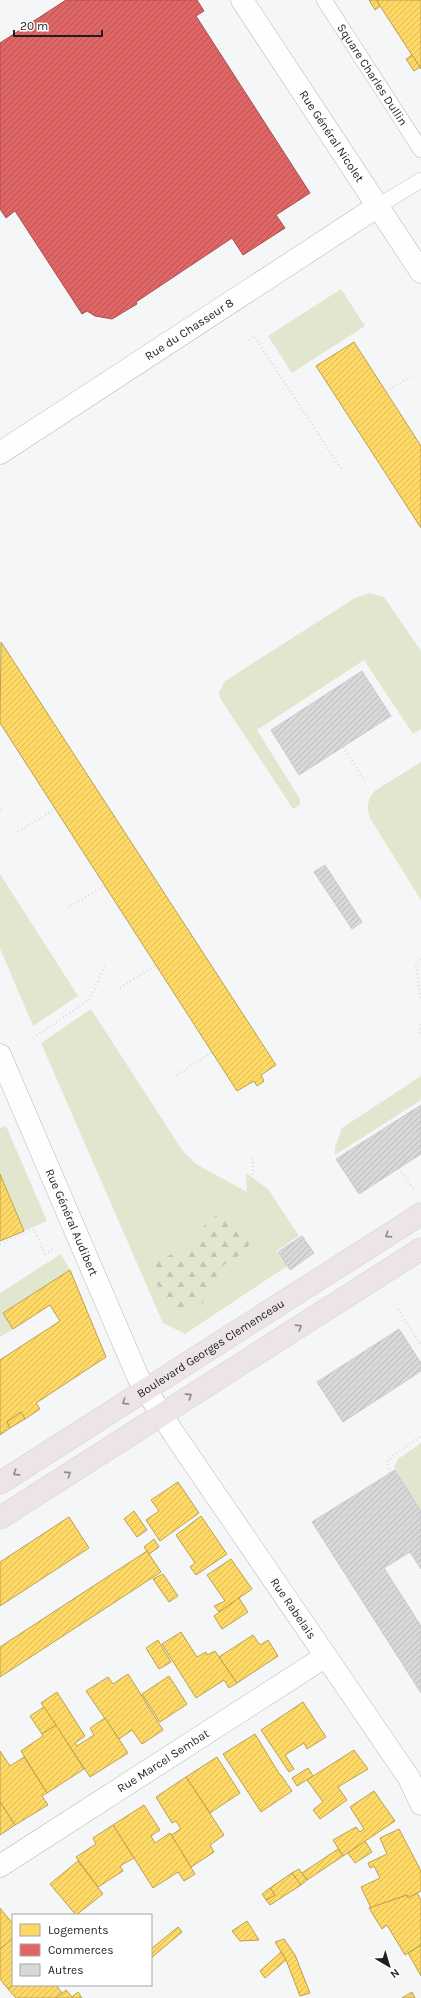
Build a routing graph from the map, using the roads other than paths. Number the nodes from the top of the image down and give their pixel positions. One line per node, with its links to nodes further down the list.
1 (242, 0): 5 (street, Rue Général Nicolet)
2 (324, 0): 3 (lane, Square Charles Dullin)
3 (421, 150)
4 (421, 180): 5 (lane)
5 (378, 206): 6 (street, Rue Général Nicolet); 7 (street, Rue du Chasseur 8)
6 (421, 272)
7 (0, 453)
8 (0, 1055): 11 (street, Rue Général Audibert)
9 (421, 1214): 11 (main road, Boulevard Georges Clemenceau, one-way to 11)
10 (421, 1249): 12 (main road, one-way to 10)
11 (145, 1389): 12 (street, Rue Général Audibert); 13 (main road, Boulevard Georges Clemenceau, one-way to 13)
12 (162, 1414): 14 (main road, one-way to 12); 15 (street, Rue Rabelais)
13 (0, 1483)
14 (0, 1518)
15 (326, 1656): 16 (street, Rue Rabelais); 17 (street, Rue Marcel Sembat)
16 (421, 1804)
17 (0, 1866)

